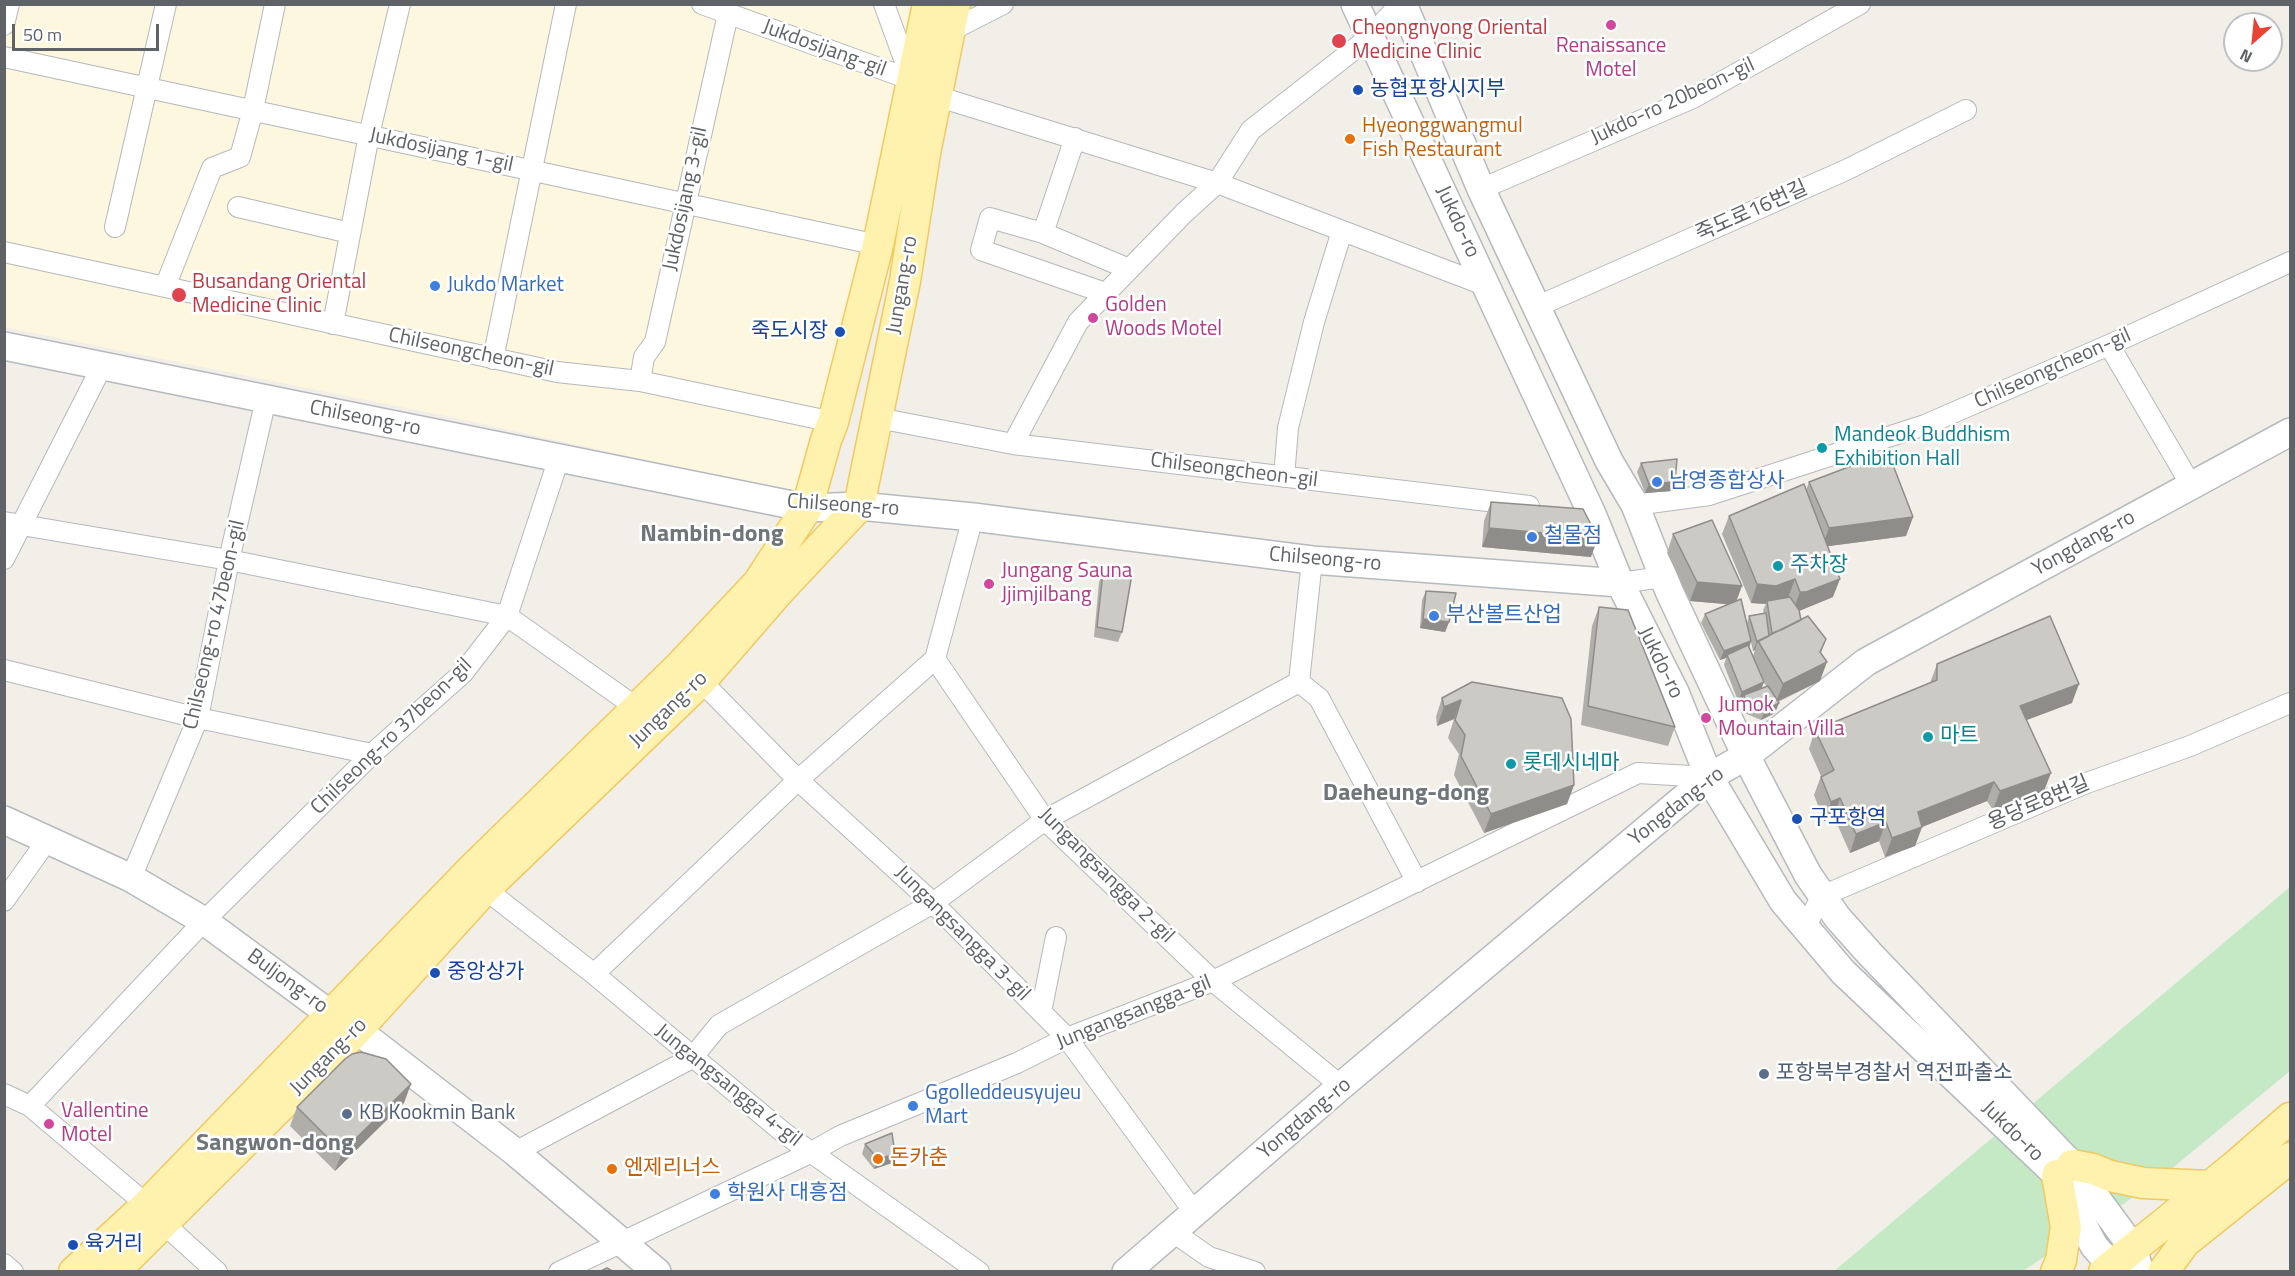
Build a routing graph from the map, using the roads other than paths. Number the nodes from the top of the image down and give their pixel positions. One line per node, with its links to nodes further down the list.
1 (9, 4): 15 (street)
2 (166, 4): 19 (street)
3 (275, 4): 21 (street)
4 (400, 4): 23 (street)
5 (566, 4): 25 (street)
6 (702, 4): 13 (street, Jukdosijang-gil)
7 (884, 4): 18 (street)
8 (928, 4): 18 (main road, Jungang-ro)
9 (1003, 4): 14 (street)
10 (1355, 4): 16 (main road, Jukdo-ro)
11 (1402, 4): 16 (street); 27 (main road, Jukdo-ro)
12 (1860, 4): 27 (street, Jukdo-ro 20beon-gil)
13 (728, 14): 18 (street, Jukdosijang-gil); 28 (street, Jukdosijang 3-gil)
14 (953, 18): 20 (main road, Jungang-ro)
15 (4, 25)
16 (1370, 36): 26 (street); 38 (main road, Jukdo-ro)
17 (4, 57): 19 (street, Jukdosijang 1-gil)
18 (912, 80): 34 (main road, Jungang-ro)
19 (147, 88): 21 (street, Jukdosijang 1-gil); 30 (street)
20 (936, 96): 24 (street); 49 (main road, Jungang-ro)
21 (253, 110): 23 (street, Jukdosijang 1-gil); 39 (street)
22 (1966, 111): 41 (street, 죽도로16번길)
23 (369, 135): 25 (street, Jukdosijang 1-gil); 32 (street)
24 (1075, 138): 26 (street); 33 (street)
25 (532, 171): 28 (street, Jukdosijang 1-gil); 45 (street)
26 (1217, 183): 31 (street); 37 (street)
27 (1481, 189): 41 (main road, Jukdo-ro)
28 (685, 203): 34 (street, Jukdosijang 1-gil); 47 (street, Jukdosijang 3-gil)
29 (238, 207): 32 (street)
30 (115, 228)
31 (1342, 231): 38 (street); 54 (street)
32 (350, 233): 42 (street)
33 (1043, 233): 37 (street); 40 (street)
34 (878, 245): 50 (main road, Jungang-ro)
35 (4, 252): 39 (street, Chilseongcheon-gil)
36 (2290, 262): 43 (street, Chilseongcheon-gil)
37 (1129, 269): 40 (street)
38 (1487, 286): 66 (main road, Jukdo-ro)
39 (165, 287): 42 (street, Chilseongcheon-gil)
40 (1106, 293): 52 (street)
41 (1536, 307): 56 (main road, Jukdo-ro)
42 (333, 324): 45 (street, Chilseongcheon-gil)
43 (2109, 345): 55 (street); 56 (street, Chilseongcheon-gil)
44 (4, 346): 46 (main road, Chilseong-ro)
45 (493, 359): 47 (street, Chilseongcheon-gil)
46 (102, 366): 48 (main road, Chilseong-ro); 61 (street)
47 (640, 381): 50 (street, Chilseongcheon-gil)
48 (266, 399): 53 (main road, Chilseong-ro); 63 (street, Chilseong-ro 47beon-gil)
49 (878, 418): 52 (street, Chilseongcheon-gil); 57 (main road, Jungang-ro)
50 (833, 422): 58 (main road, Jungang-ro)
51 (2290, 432): 55 (main road, Yongdang-ro)
52 (1013, 444): 54 (street, Chilseongcheon-gil)
53 (559, 458): 58 (main road, Chilseong-ro); 67 (street, Chilseong-ro 37beon-gil)
54 (1284, 477): 59 (street, Chilseongcheon-gil)
55 (2191, 485): 76 (main road, Yongdang-ro)
56 (1635, 505): 65 (main road, Jukdo-ro)
57 (859, 506): 58 (main road, Chilseong-ro); 60 (main road, Chilseong-ro); 70 (main road, Jungang-ro)
58 (807, 508): 73 (main road, Jungang-ro)
59 (1546, 508)
60 (972, 517): 64 (main road, Chilseong-ro); 68 (street)
61 (14, 524): 62 (street); 63 (street)
62 (4, 559)
63 (229, 560): 67 (street); 74 (street, Chilseong-ro 47beon-gil)
64 (1312, 560): 66 (main road, Chilseong-ro); 71 (street)
65 (1664, 577): 66 (street); 76 (main road, Jukdo-ro)
66 (1620, 583): 77 (main road, Jukdo-ro)
67 (507, 616): 73 (street); 75 (street, Chilseong-ro 37beon-gil)
68 (935, 659): 78 (street); 80 (street, Jungangsangga 2-gil)
69 (4, 670): 74 (street)
70 (701, 681): 78 (street, Jungangsangga 3-gil); 84 (main road, Jungang-ro)
71 (1299, 682): 80 (street); 83 (street)
72 (2290, 703): 85 (street, 용당로8번길)
73 (637, 708): 94 (main road, Jungang-ro)
74 (198, 718): 75 (street); 82 (street, Chilseong-ro 47beon-gil)
75 (372, 754): 88 (street, Chilseong-ro 37beon-gil)
76 (1746, 756): 77 (main road, Yongdang-ro); 85 (main road, Jukdo-ro)
77 (1709, 777): 83 (street, Jungangsangga-gil); 89 (main road, Jukdo-ro); 98 (main road, Yongdang-ro)
78 (798, 780): 87 (street, Jungangsangga 3-gil); 91 (street)
79 (4, 820): 81 (main road, Buljong-ro)
80 (1045, 820): 87 (street); 92 (street, Jungangsangga 2-gil)
81 (48, 839): 82 (main road, Buljong-ro); 86 (street)
82 (131, 878): 88 (main road, Buljong-ro)
83 (1418, 882): 92 (street, Jungangsangga-gil)
84 (485, 889): 91 (street, Jungangsangga 4-gil); 95 (main road, Jungang-ro)
85 (1822, 896): 89 (street); 105 (main road, Jukdo-ro)
86 (4, 901)
87 (933, 903): 93 (street, Jungangsangga 3-gil); 97 (street)
88 (204, 921): 94 (main road, Buljong-ro); 100 (street, Chilseong-ro 37beon-gil)
89 (1805, 927): 105 (main road, Jukdo-ro)
90 (1056, 938): 93 (street)
91 (594, 974): 97 (street, Jungangsangga 4-gil)
92 (1213, 981): 96 (street, Jungangsangga-gil); 98 (street, Jungangsangga 2-gil)
93 (1041, 1012): 96 (street, Jungangsangga 3-gil)
94 (330, 1014): 95 (main road, Buljong-ro); 108 (main road, Jungang-ro)
95 (357, 1030): 102 (main road, Buljong-ro); 108 (main road, Jungang-ro)
96 (1067, 1038): 103 (street, Jungangsangga-gil); 107 (street, Jungangsangga 3-gil)
97 (692, 1058): 102 (street); 103 (street, Jungangsangga 4-gil)
98 (1341, 1086): 107 (main road, Yongdang-ro)
99 (4, 1094): 100 (street)
100 (30, 1106): 108 (street)
101 (2290, 1118): 106 (main road)
102 (515, 1152): 110 (main road, Buljong-ro)
103 (810, 1153): 110 (street, Jungangsangga-gil); 120 (street, Jungangsangga 4-gil)
104 (2290, 1158): 124 (main road)
105 (2065, 1170): 106 (main road); 113 (main road, Jukdo-ro); 123 (main road)
106 (2210, 1186): 113 (main road)
107 (1194, 1212): 109 (main road, Yongdang-ro)
108 (155, 1214): 115 (main road, Jungang-ro); 116 (main road, Jungang-ro); 117 (street)
109 (1173, 1232): 112 (street); 121 (main road, Yongdang-ro)
110 (621, 1242): 118 (street, Jungangsangga-gil); 119 (main road, Buljong-ro)
111 (4, 1264): 114 (street)
112 (1204, 1264): 122 (street)
113 (2122, 1266)
114 (13, 1272)
115 (74, 1272)
116 (114, 1272)
117 (217, 1272)
118 (559, 1272)
119 (657, 1272)
120 (979, 1272)
121 (1126, 1272)
122 (1255, 1272)
123 (2056, 1272)
124 (2163, 1272)

